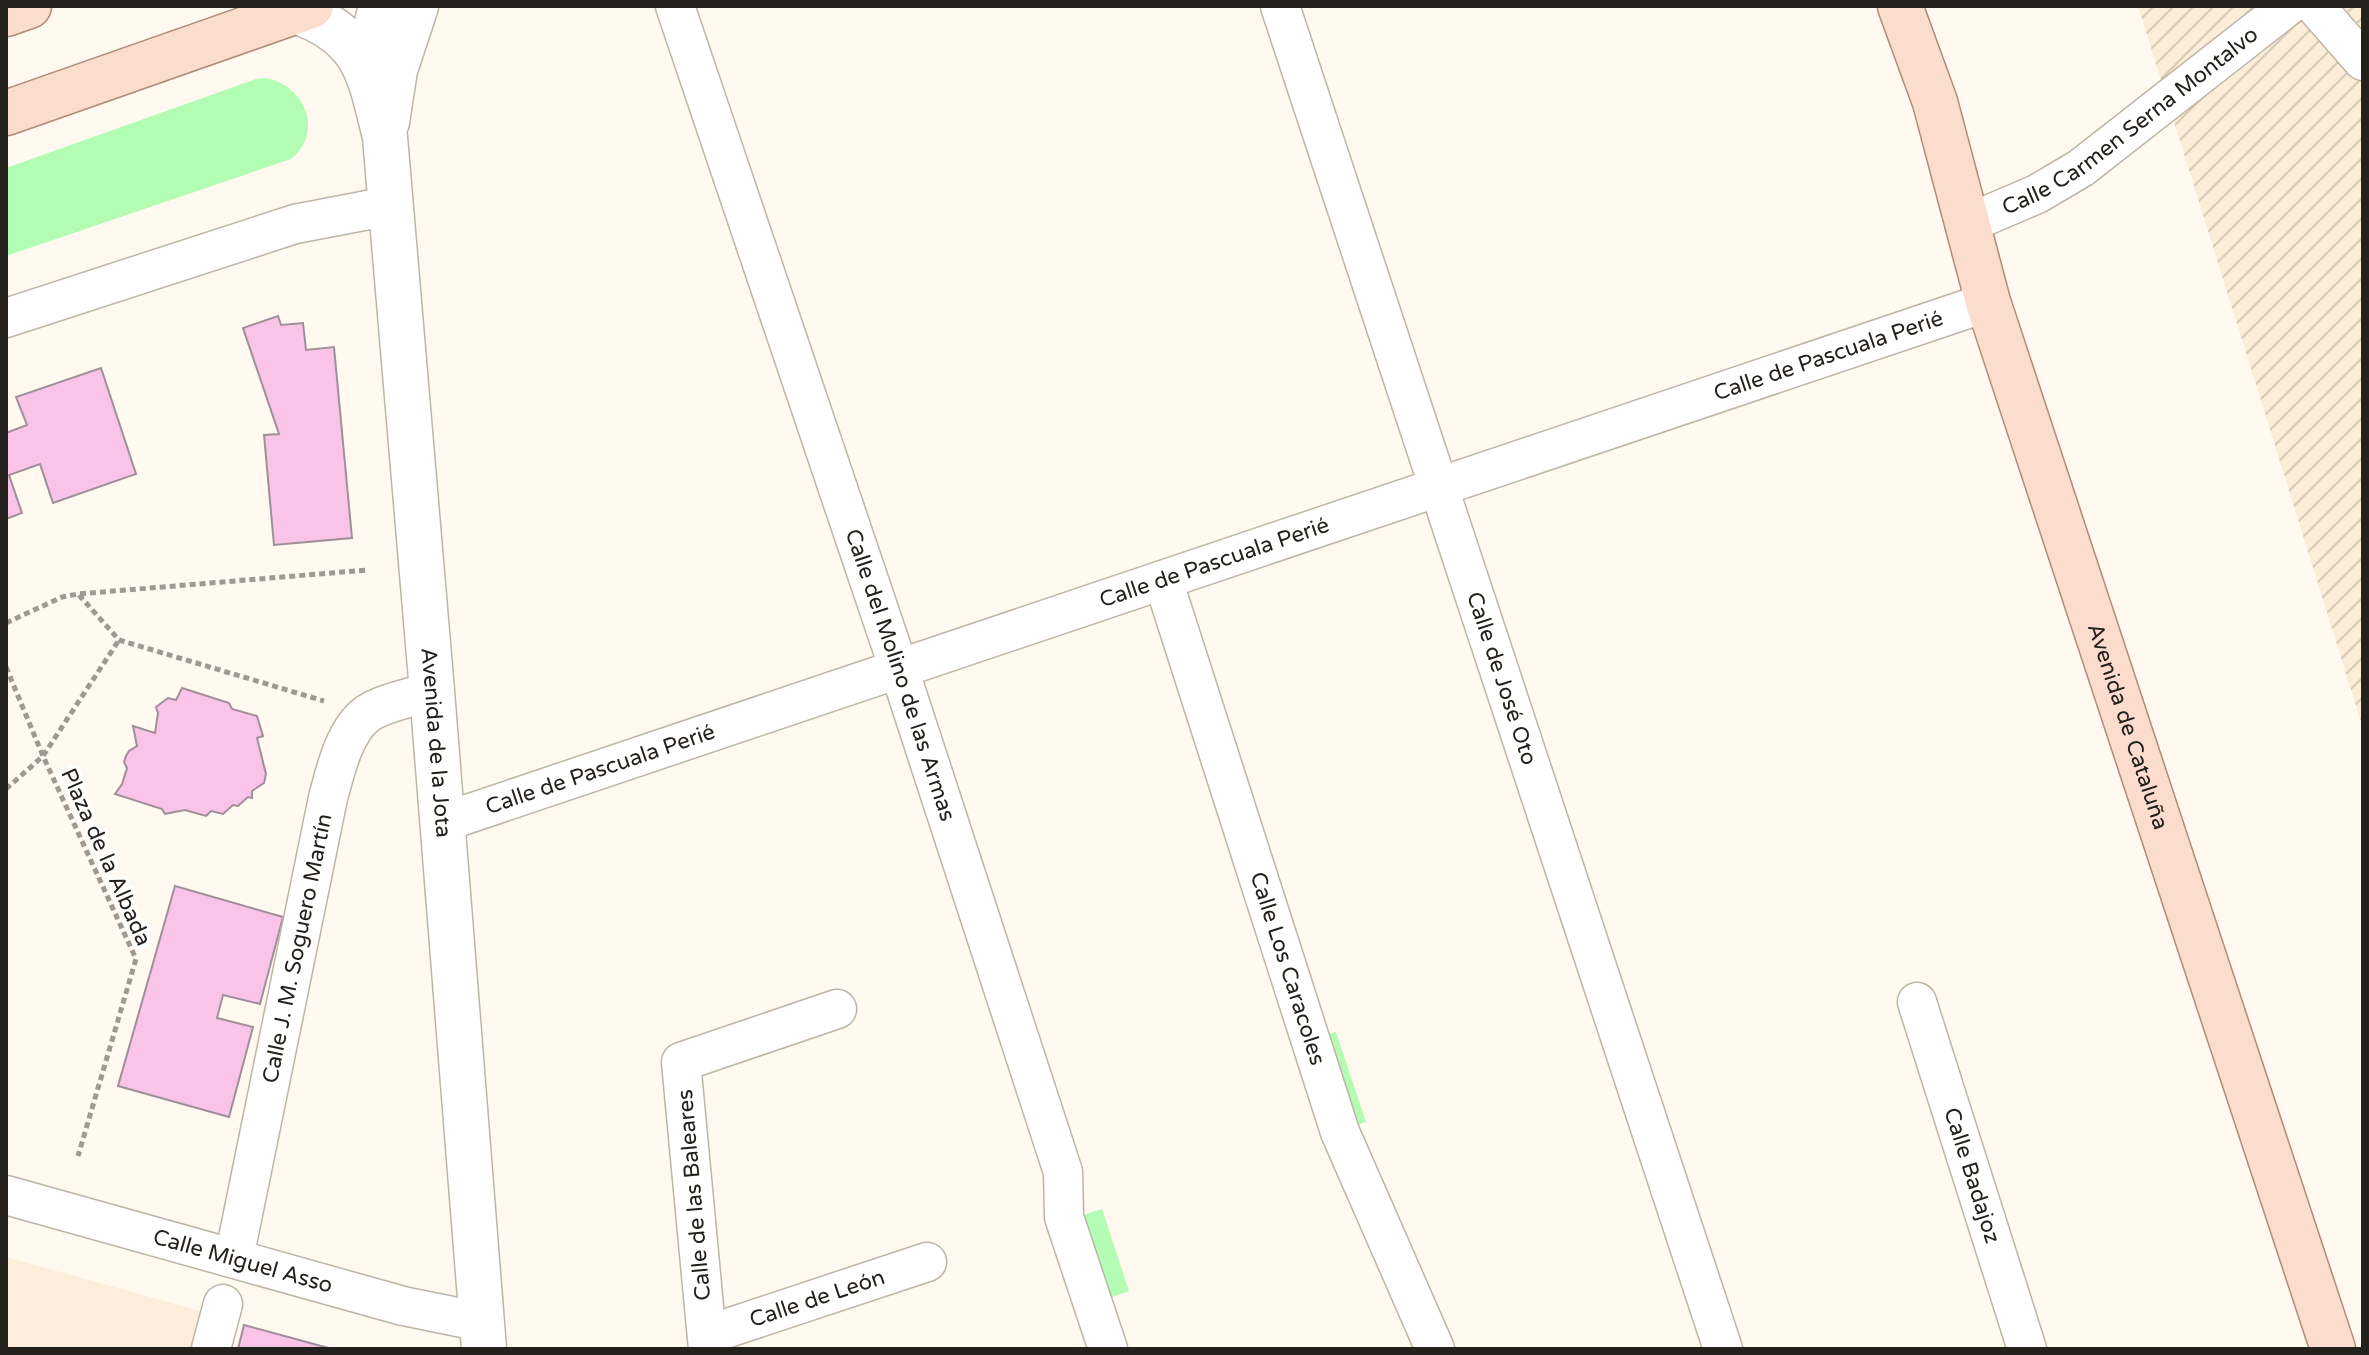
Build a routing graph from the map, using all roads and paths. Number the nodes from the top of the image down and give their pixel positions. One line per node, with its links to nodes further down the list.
1 (29, 6): 11 (main road)
2 (381, 6): 13 (street, Avenida de la Jota)
3 (416, 6): 16 (street, Avenida de la Jota)
4 (675, 6): 28 (street, Calle del Molino de las Armas)
5 (1280, 6): 21 (street, Calle de José Oto)
6 (1900, 6): 14 (main road, Avenida de Cataluña)
7 (1926, 6): 14 (main road, Avenida de Cataluña)
8 (2288, 6): 18 (street, Calle Carmen Serna Montalvo)
9 (2315, 6): 12 (street)
10 (304, 8): 13 (street, Avenida de la Jota); 15 (main road)
11 (6, 14)
12 (2363, 61)
13 (370, 76): 16 (street, Avenida de la Jota)
14 (1935, 102): 18 (main road, Avenida de Cataluña)
15 (6, 113)
16 (385, 137): 17 (street, Avenida de la Jota)
17 (389, 206): 20 (street); 29 (street, Avenida de la Jota)
18 (1967, 224): 19 (main road, Avenida de Cataluña)
19 (1988, 302): 21 (street, Calle de Pascuala Perié); 48 (main road, Avenida de Cataluña)
20 (6, 318)
21 (1439, 487): 23 (street, Calle de Pascuala Perié); 46 (street, Calle de José Oto)
22 (367, 570): 24 (path)
23 (1163, 580): 28 (street, Calle de Pascuala Perié); 45 (street, Calle Los Caracoles)
24 (78, 594): 25 (path); 26 (path)
25 (6, 623)
26 (119, 640): 30 (path); 31 (path, Plaza de la Albada)
27 (6, 667): 31 (path, Plaza de la Albada)
28 (899, 669): 33 (street, Calle de Pascuala Perié); 44 (street, Calle del Molino de las Armas)
29 (432, 691): 33 (street, Avenida de la Jota); 38 (street, Calle J. M. Soguero Martín)
30 (333, 704)
31 (43, 756): 32 (path, Plaza de la Albada); 36 (path, Plaza de la Albada)
32 (6, 789)
33 (441, 823): 41 (street, Avenida de la Jota)
34 (1917, 1002): 47 (street, Calle Badajoz)
35 (837, 1009): 42 (street, Calle de las Baleares)
36 (78, 1156)
37 (6, 1195): 38 (street, Calle Miguel Asso)
38 (234, 1258): 41 (street, Calle Miguel Asso)
39 (927, 1262): 42 (street, Calle de León)
40 (223, 1304): 43 (street)
41 (483, 1335)
42 (708, 1342)
43 (211, 1349)
44 (1108, 1349)
45 (1435, 1349)
46 (1723, 1349)
47 (2027, 1349)
48 (2333, 1349)

